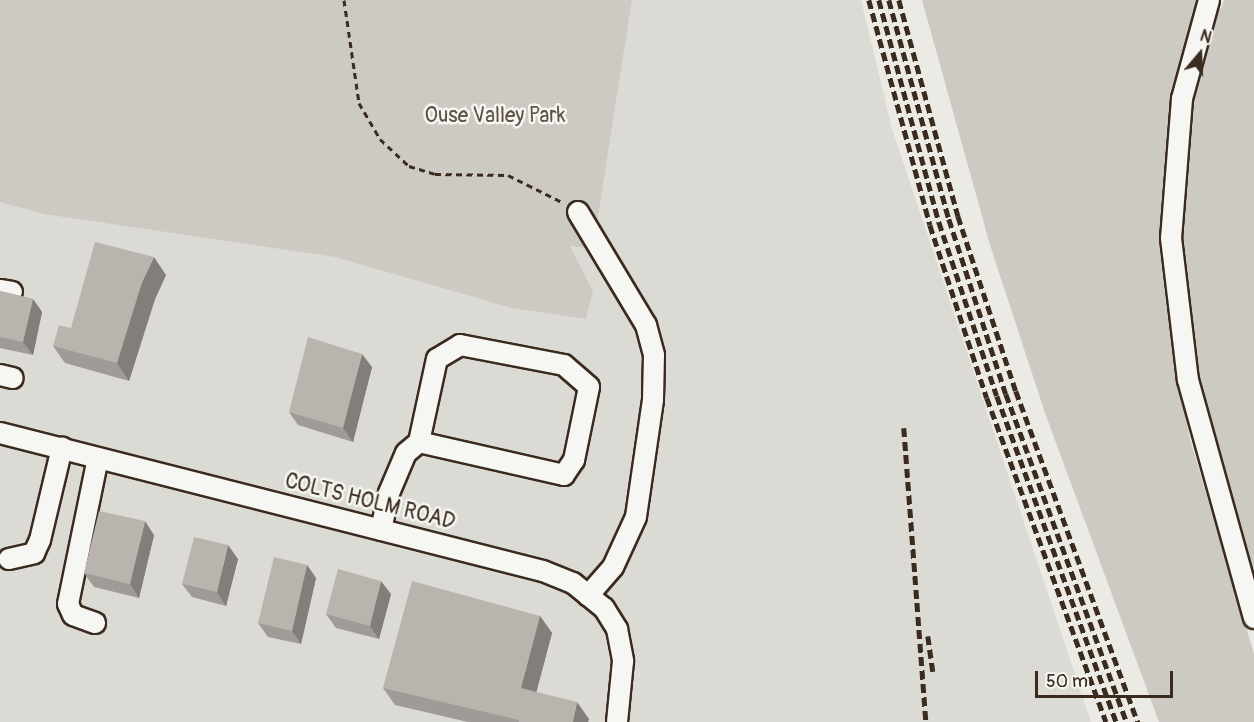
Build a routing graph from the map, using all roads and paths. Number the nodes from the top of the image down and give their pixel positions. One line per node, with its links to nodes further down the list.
1 (344, 0): 3 (path)
2 (1209, 0): 11 (street)
3 (578, 212): 10 (street)
4 (0, 433): 6 (street, COLTS HOLM ROAD)
5 (420, 442): 5 (street); 8 (street)
6 (62, 448): 7 (street, COLTS HOLM ROAD); 9 (street)
7 (98, 458): 8 (street, COLTS HOLM ROAD); 12 (street)
8 (381, 530): 10 (street, COLTS HOLM ROAD)
9 (9, 560)
10 (588, 596): 13 (street, COLTS HOLM ROAD)
11 (1254, 618)
12 (94, 623)
13 (617, 722)

